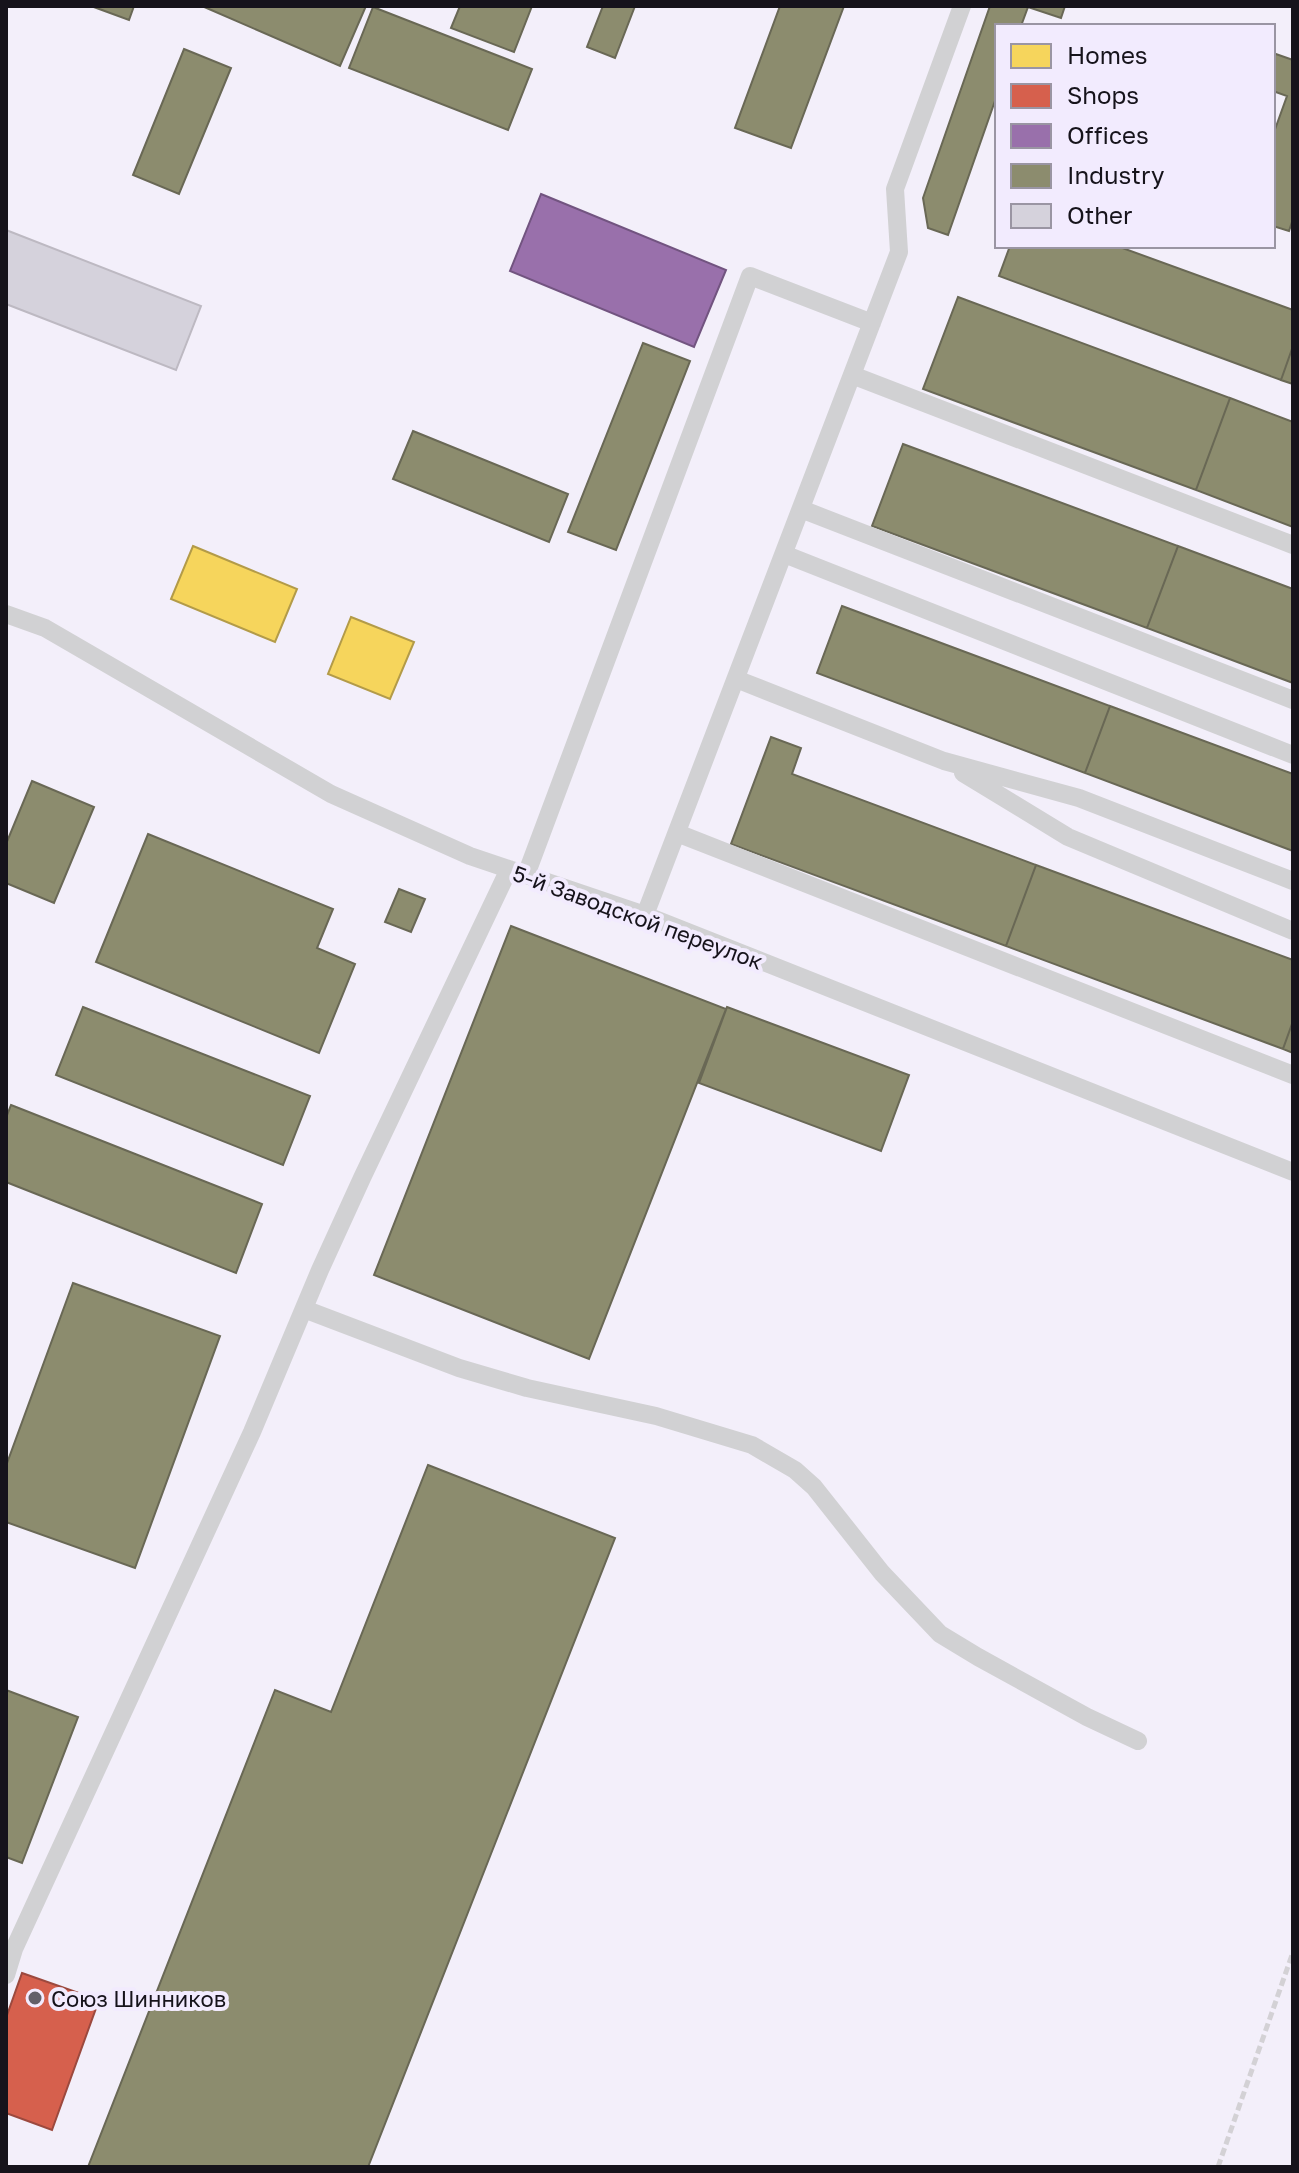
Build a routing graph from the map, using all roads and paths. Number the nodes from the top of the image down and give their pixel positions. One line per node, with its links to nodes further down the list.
1 (962, 6): 2 (lane)
2 (872, 323): 3 (lane); 13 (lane)
3 (852, 375): 4 (lane); 5 (lane)
4 (801, 509): 6 (lane); 9 (lane)
5 (1293, 545)
6 (784, 554): 8 (lane); 10 (lane)
7 (6, 614): 13 (lane, 5-й Заводской переулок)
8 (736, 679): 11 (lane); 12 (lane)
9 (1293, 700)
10 (1293, 755)
11 (944, 761): 14 (lane); 16 (lane)
12 (677, 833): 15 (lane); 17 (lane)
13 (518, 872): 15 (lane, 5-й Заводской переулок); 19 (lane)
14 (1293, 881)
15 (645, 915): 18 (lane, 5-й Заводской переулок)
16 (1293, 931)
17 (1293, 1075)
18 (1293, 1172)
19 (304, 1309): 20 (lane); 22 (lane)
20 (1138, 1741)
21 (1293, 1952): 23 (path)
22 (6, 1975)
23 (1218, 2167)

